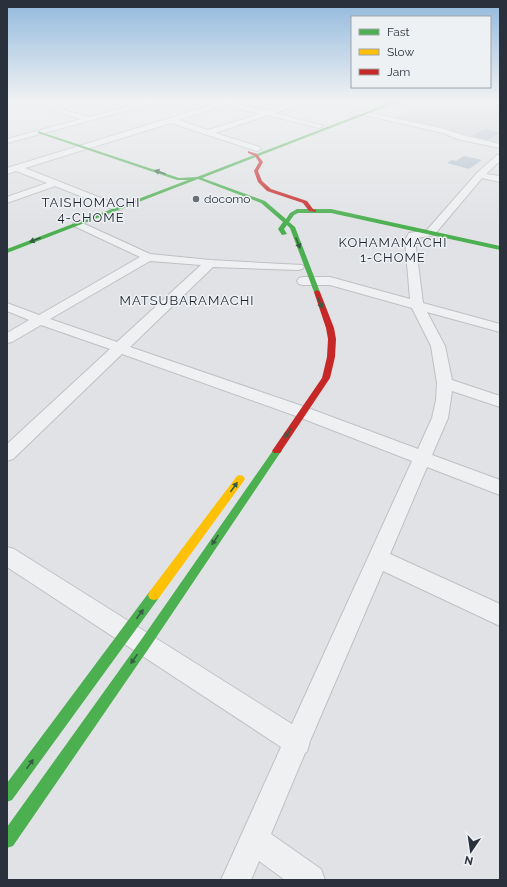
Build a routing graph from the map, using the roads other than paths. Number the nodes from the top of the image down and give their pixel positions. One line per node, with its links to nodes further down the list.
1 (70, 142): 9 (main road)
2 (97, 142): 9 (street)
3 (99, 142): 10 (main road)
4 (230, 142): 11 (street)
5 (278, 142): 11 (main road)
6 (281, 142): 11 (main road)
7 (484, 142): 8 (street)
8 (500, 146)
9 (84, 147): 13 (street); 18 (main road, one-way to 9)
10 (128, 152)
11 (254, 152): 17 (main road); 21 (main road)
12 (498, 162): 16 (street)
13 (17, 168): 15 (street); 20 (street)
14 (178, 169): 17 (main road)
15 (7, 171)
16 (480, 175): 19 (street); 28 (street)
17 (195, 176): 18 (main road); 22 (main road); 24 (main road)
18 (179, 179): 24 (main road)
19 (500, 179)
20 (56, 183): 23 (street); 24 (street)
21 (254, 185): 22 (main road); 25 (main road)
22 (237, 192): 26 (main road)
23 (7, 200)
24 (114, 206): 27 (main road); 31 (main road)
25 (311, 210): 26 (main road); 28 (main road); 29 (main road)
26 (286, 222): 30 (main road); 39 (main road, one-way to 39)
27 (78, 224): 33 (main road, one-way to 33); 36 (street)
28 (430, 232): 29 (street); 32 (main road)
29 (414, 235): 35 (main road); 41 (street)
30 (287, 242)
31 (7, 243)
32 (500, 248)
33 (7, 251)
34 (292, 254): 38 (main road)
35 (500, 254)
36 (148, 257): 37 (street); 43 (street)
37 (210, 263): 38 (street); 46 (street)
38 (298, 267): 39 (main road)
39 (307, 280): 40 (main road); 41 (street); 49 (main road, one-way to 49)
40 (307, 293)
41 (417, 305): 44 (street); 47 (street)
42 (7, 307): 43 (street)
43 (40, 320): 45 (street); 46 (street)
44 (500, 328)
45 (7, 339)
46 (121, 348): 49 (street); 50 (street)
47 (445, 383): 48 (street); 51 (street)
48 (500, 402)
49 (295, 409): 51 (street); 57 (main road, one-way to 57)
50 (7, 454)
51 (421, 458): 53 (street); 55 (street)
52 (244, 473): 57 (main road, one-way to 52)
53 (500, 488)
54 (7, 556): 57 (street)
55 (378, 558): 56 (street); 58 (street)
56 (500, 615)
57 (136, 638): 58 (street); 59 (main road, one-way to 57); 60 (main road, one-way to 60)
58 (298, 743): 61 (street)
59 (7, 795)
60 (7, 840)
61 (254, 840): 62 (street); 63 (street)
62 (236, 880)
63 (310, 880)

